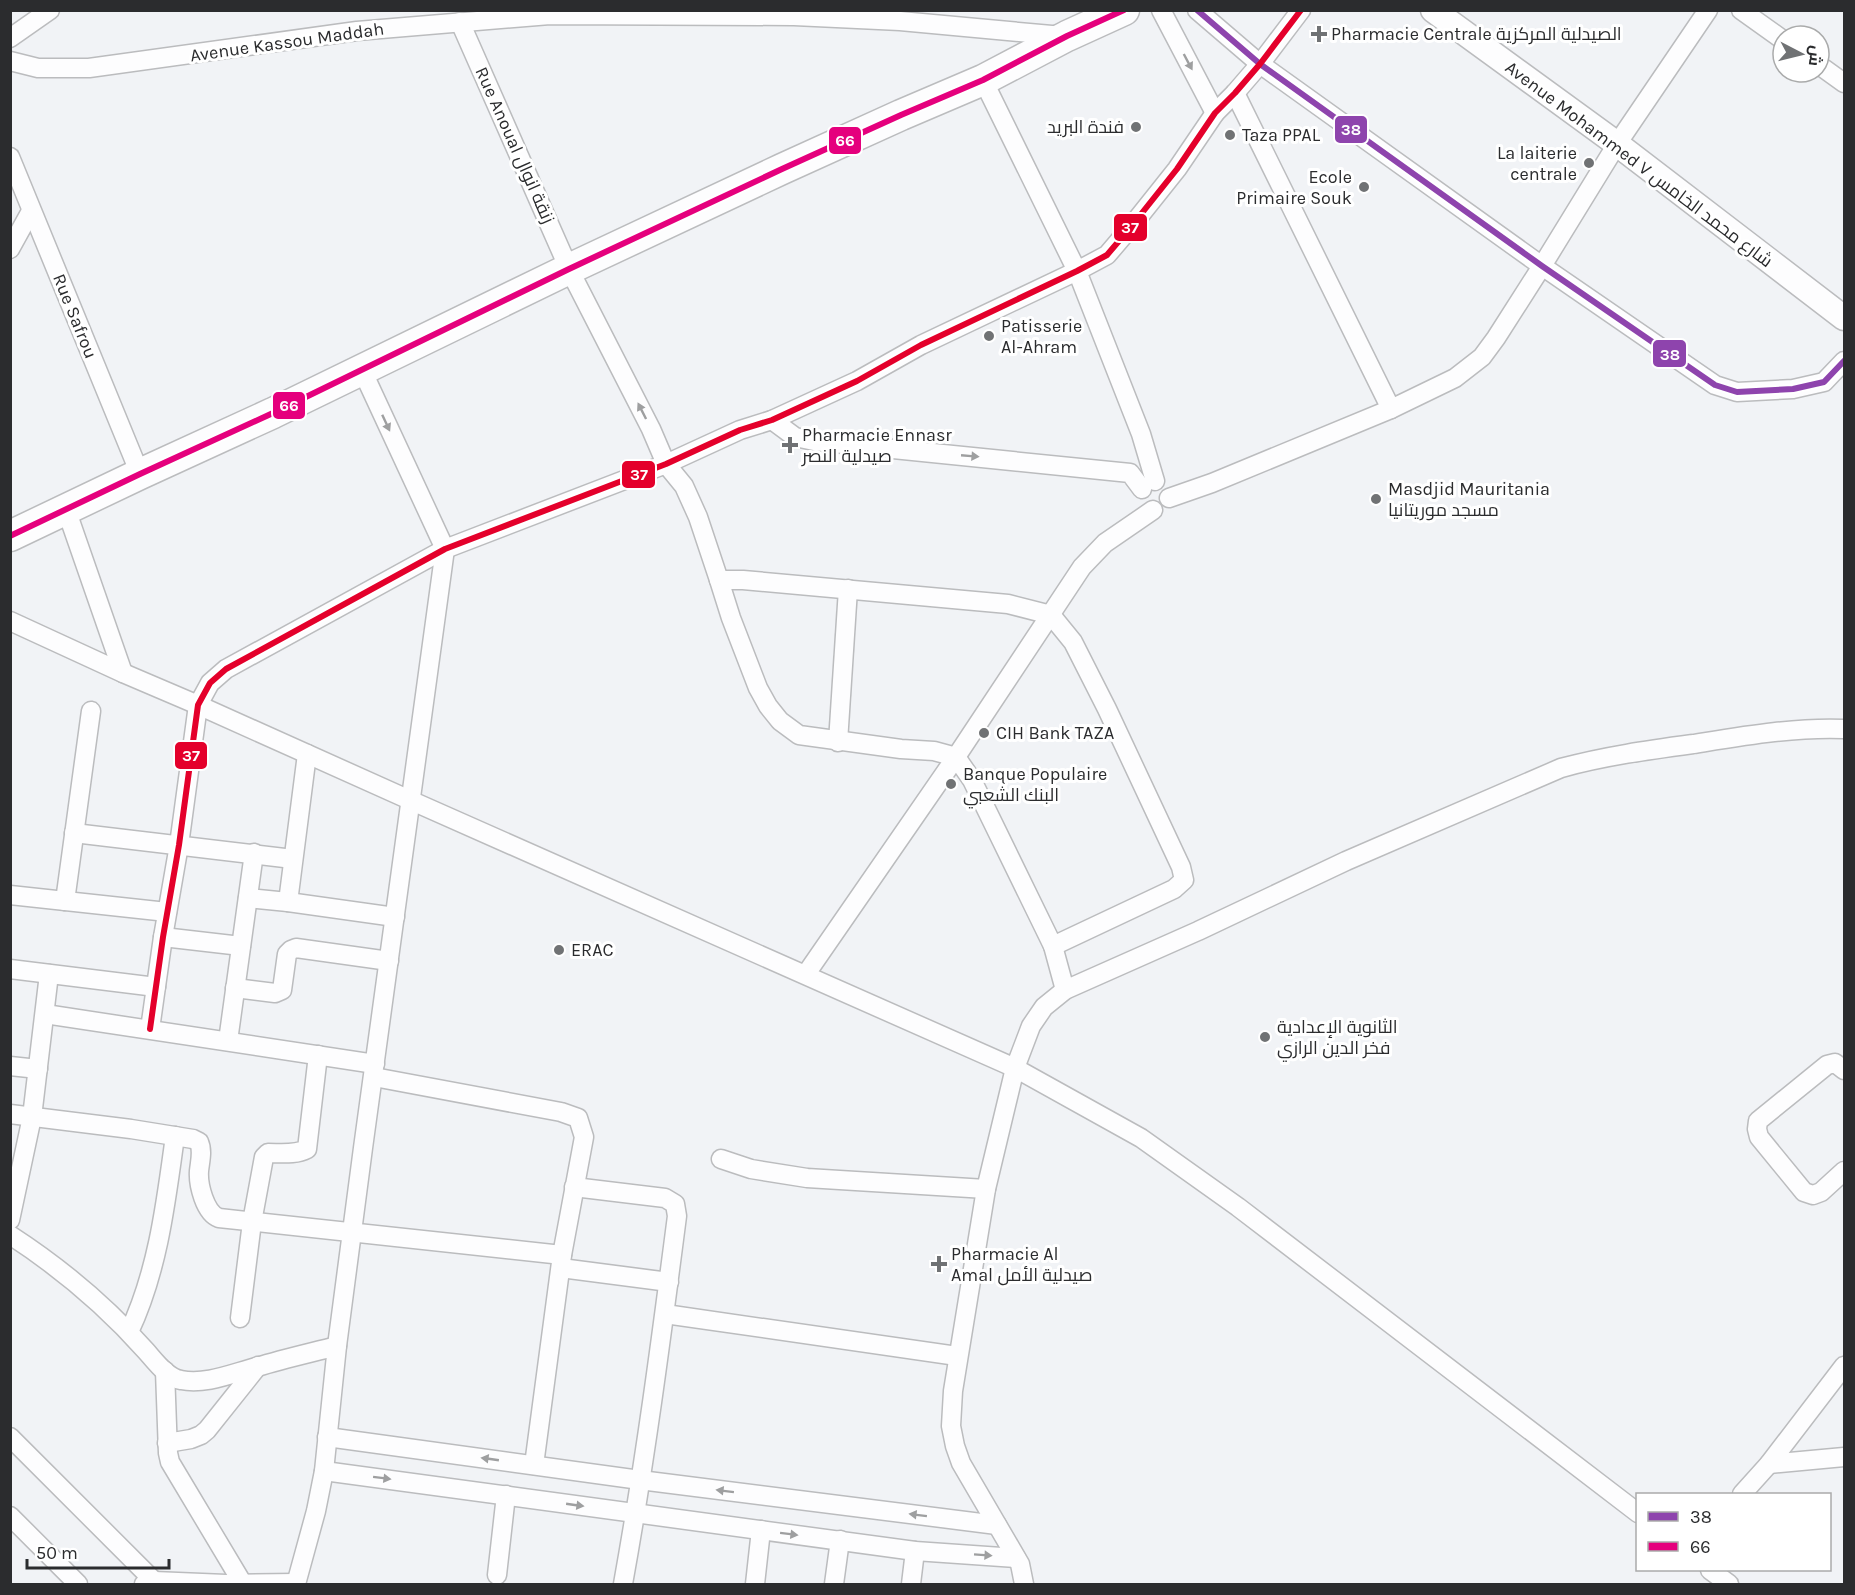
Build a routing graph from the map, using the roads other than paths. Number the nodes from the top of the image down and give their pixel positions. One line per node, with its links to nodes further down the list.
1 (50, 10): 12 (street)
2 (1124, 10): 11 (main road)
3 (1161, 10): 19 (street, one-way to 19)
4 (1197, 10): 14 (street)
5 (1301, 10): 14 (street)
6 (1433, 10): 20 (street, Avenue Mohammed V شارع محمد الخامس)
7 (1708, 10): 20 (street)
8 (1741, 10): 10 (street)
9 (460, 22): 11 (street, Avenue Kassou Maddah); 13 (street, Avenue Kassou Maddah); 25 (street, Rue Anoual زنقة انوال)
10 (1771, 31)
11 (1067, 36): 16 (main road)
12 (10, 38)
13 (10, 61)
14 (1260, 64): 18 (street); 24 (street)
15 (1831, 73): 17 (street)
16 (982, 80): 25 (main road); 26 (street)
17 (1845, 83)
18 (1235, 93): 19 (street); 30 (street)
19 (1215, 112): 26 (street)
20 (1617, 144): 24 (street); 27 (street, Avenue Mohammed V شارع محمد الخامس)
21 (10, 157): 22 (street, Rue Safrou)
22 (31, 211): 23 (street); 33 (street, Rue Safrou)
23 (10, 249)
24 (1542, 266): 28 (street); 30 (street)
25 (569, 269): 29 (main road); 32 (street, Rue Anoual زنقة انوال, one-way to 25)
26 (1077, 271): 31 (street); 34 (street)
27 (1845, 318)
28 (1845, 361)
29 (362, 370): 33 (main road); 39 (street, one-way to 39)
30 (1390, 409): 35 (street)
31 (772, 420): 32 (street); 34 (street, one-way to 34)
32 (666, 464): 39 (street); 40 (street, Rue Anoual زنقة انوال)
33 (140, 474): 36 (main road)
34 (1148, 485): 35 (street); 37 (street)
35 (1169, 498): 37 (street)
36 (66, 509): 38 (main road); 44 (street)
37 (1153, 510): 42 (street)
38 (11, 535)
39 (445, 549): 45 (street); 51 (street)
40 (720, 580): 41 (street); 48 (street, Rue Anoual زنقة انوال)
41 (848, 590): 42 (street); 48 (street)
42 (1051, 615): 50 (street); 64 (street)
43 (10, 621): 44 (street)
44 (123, 673): 45 (street)
45 (198, 705): 49 (street); 53 (street)
46 (91, 711): 52 (street)
47 (1845, 729): 71 (street)
48 (838, 742): 50 (street, Rue Anoual زنقة انوال)
49 (307, 754): 51 (street); 55 (street)
50 (956, 757): 64 (street); 68 (street)
51 (412, 801): 61 (street); 68 (street)
52 (74, 833): 53 (street); 58 (street)
53 (179, 845): 54 (street); 60 (street)
54 (254, 853): 55 (street); 57 (street)
55 (293, 859): 59 (street)
56 (10, 895): 58 (street)
57 (248, 898): 59 (street); 63 (street)
58 (65, 901): 60 (street)
59 (288, 902): 61 (street)
60 (167, 912): 62 (street)
61 (395, 917): 65 (street)
62 (163, 937): 63 (street); 69 (street)
63 (241, 946): 70 (street)
64 (1053, 946): 71 (street)
65 (389, 962): 70 (street); 79 (street)
66 (10, 969): 67 (street)
67 (49, 974): 69 (street); 72 (street)
68 (806, 974): 77 (street)
69 (156, 987): 73 (street)
70 (235, 988): 74 (street)
71 (1065, 990): 77 (street)
72 (45, 1014): 73 (street); 78 (street)
73 (150, 1029): 74 (street)
74 (228, 1041): 75 (street)
75 (318, 1055): 79 (street); 89 (street)
76 (10, 1066): 78 (street)
77 (1014, 1068): 87 (street); 112 (street)
78 (38, 1070): 82 (street)
79 (374, 1070): 86 (street); 90 (street)
80 (1845, 1070): 85 (street)
81 (10, 1114): 82 (street)
82 (32, 1117): 83 (street); 88 (street)
83 (175, 1136): 89 (street); 96 (street)
84 (721, 1160): 87 (street)
85 (1845, 1171)
86 (574, 1187): 92 (street); 93 (street)
87 (986, 1189): 98 (street)
88 (10, 1220)
89 (252, 1222): 90 (street); 95 (street)
90 (353, 1232): 92 (street); 97 (street)
91 (10, 1235): 96 (street)
92 (562, 1262): 93 (street); 107 (street)
93 (669, 1282): 94 (street)
94 (665, 1314): 98 (street); 109 (street)
95 (240, 1318)
96 (129, 1332): 101 (street)
97 (337, 1346): 99 (street); 103 (street)
98 (957, 1356): 115 (street)
99 (258, 1366): 101 (street); 104 (street)
100 (1845, 1366): 106 (street)
101 (165, 1371): 104 (street)
102 (10, 1437): 122 (street)
103 (327, 1437): 107 (street, one-way to 103); 108 (street)
104 (167, 1443): 124 (street)
105 (1845, 1457): 106 (street)
106 (1770, 1464): 110 (street)
107 (534, 1465): 109 (street)
108 (324, 1471): 111 (street, one-way to 111); 125 (street)
109 (640, 1480): 113 (street); 115 (street, one-way to 109)
110 (1743, 1493)
111 (506, 1495): 113 (street, one-way to 113); 121 (street)
112 (1636, 1512)
113 (635, 1514): 116 (street); 126 (street)
114 (10, 1516): 123 (street)
115 (997, 1525): 119 (street)
116 (761, 1530): 117 (street, one-way to 117); 127 (street)
117 (840, 1540): 118 (street); 128 (street)
118 (915, 1551): 119 (street, one-way to 119); 129 (street)
119 (1016, 1558): 130 (street)
120 (1712, 1571): 131 (street)
121 (497, 1575)
122 (149, 1583): 124 (street)
123 (78, 1584)
124 (243, 1584): 125 (street)
125 (296, 1584)
126 (623, 1584)
127 (755, 1584)
128 (834, 1584)
129 (911, 1584)
130 (1024, 1584)
131 (1728, 1584)

